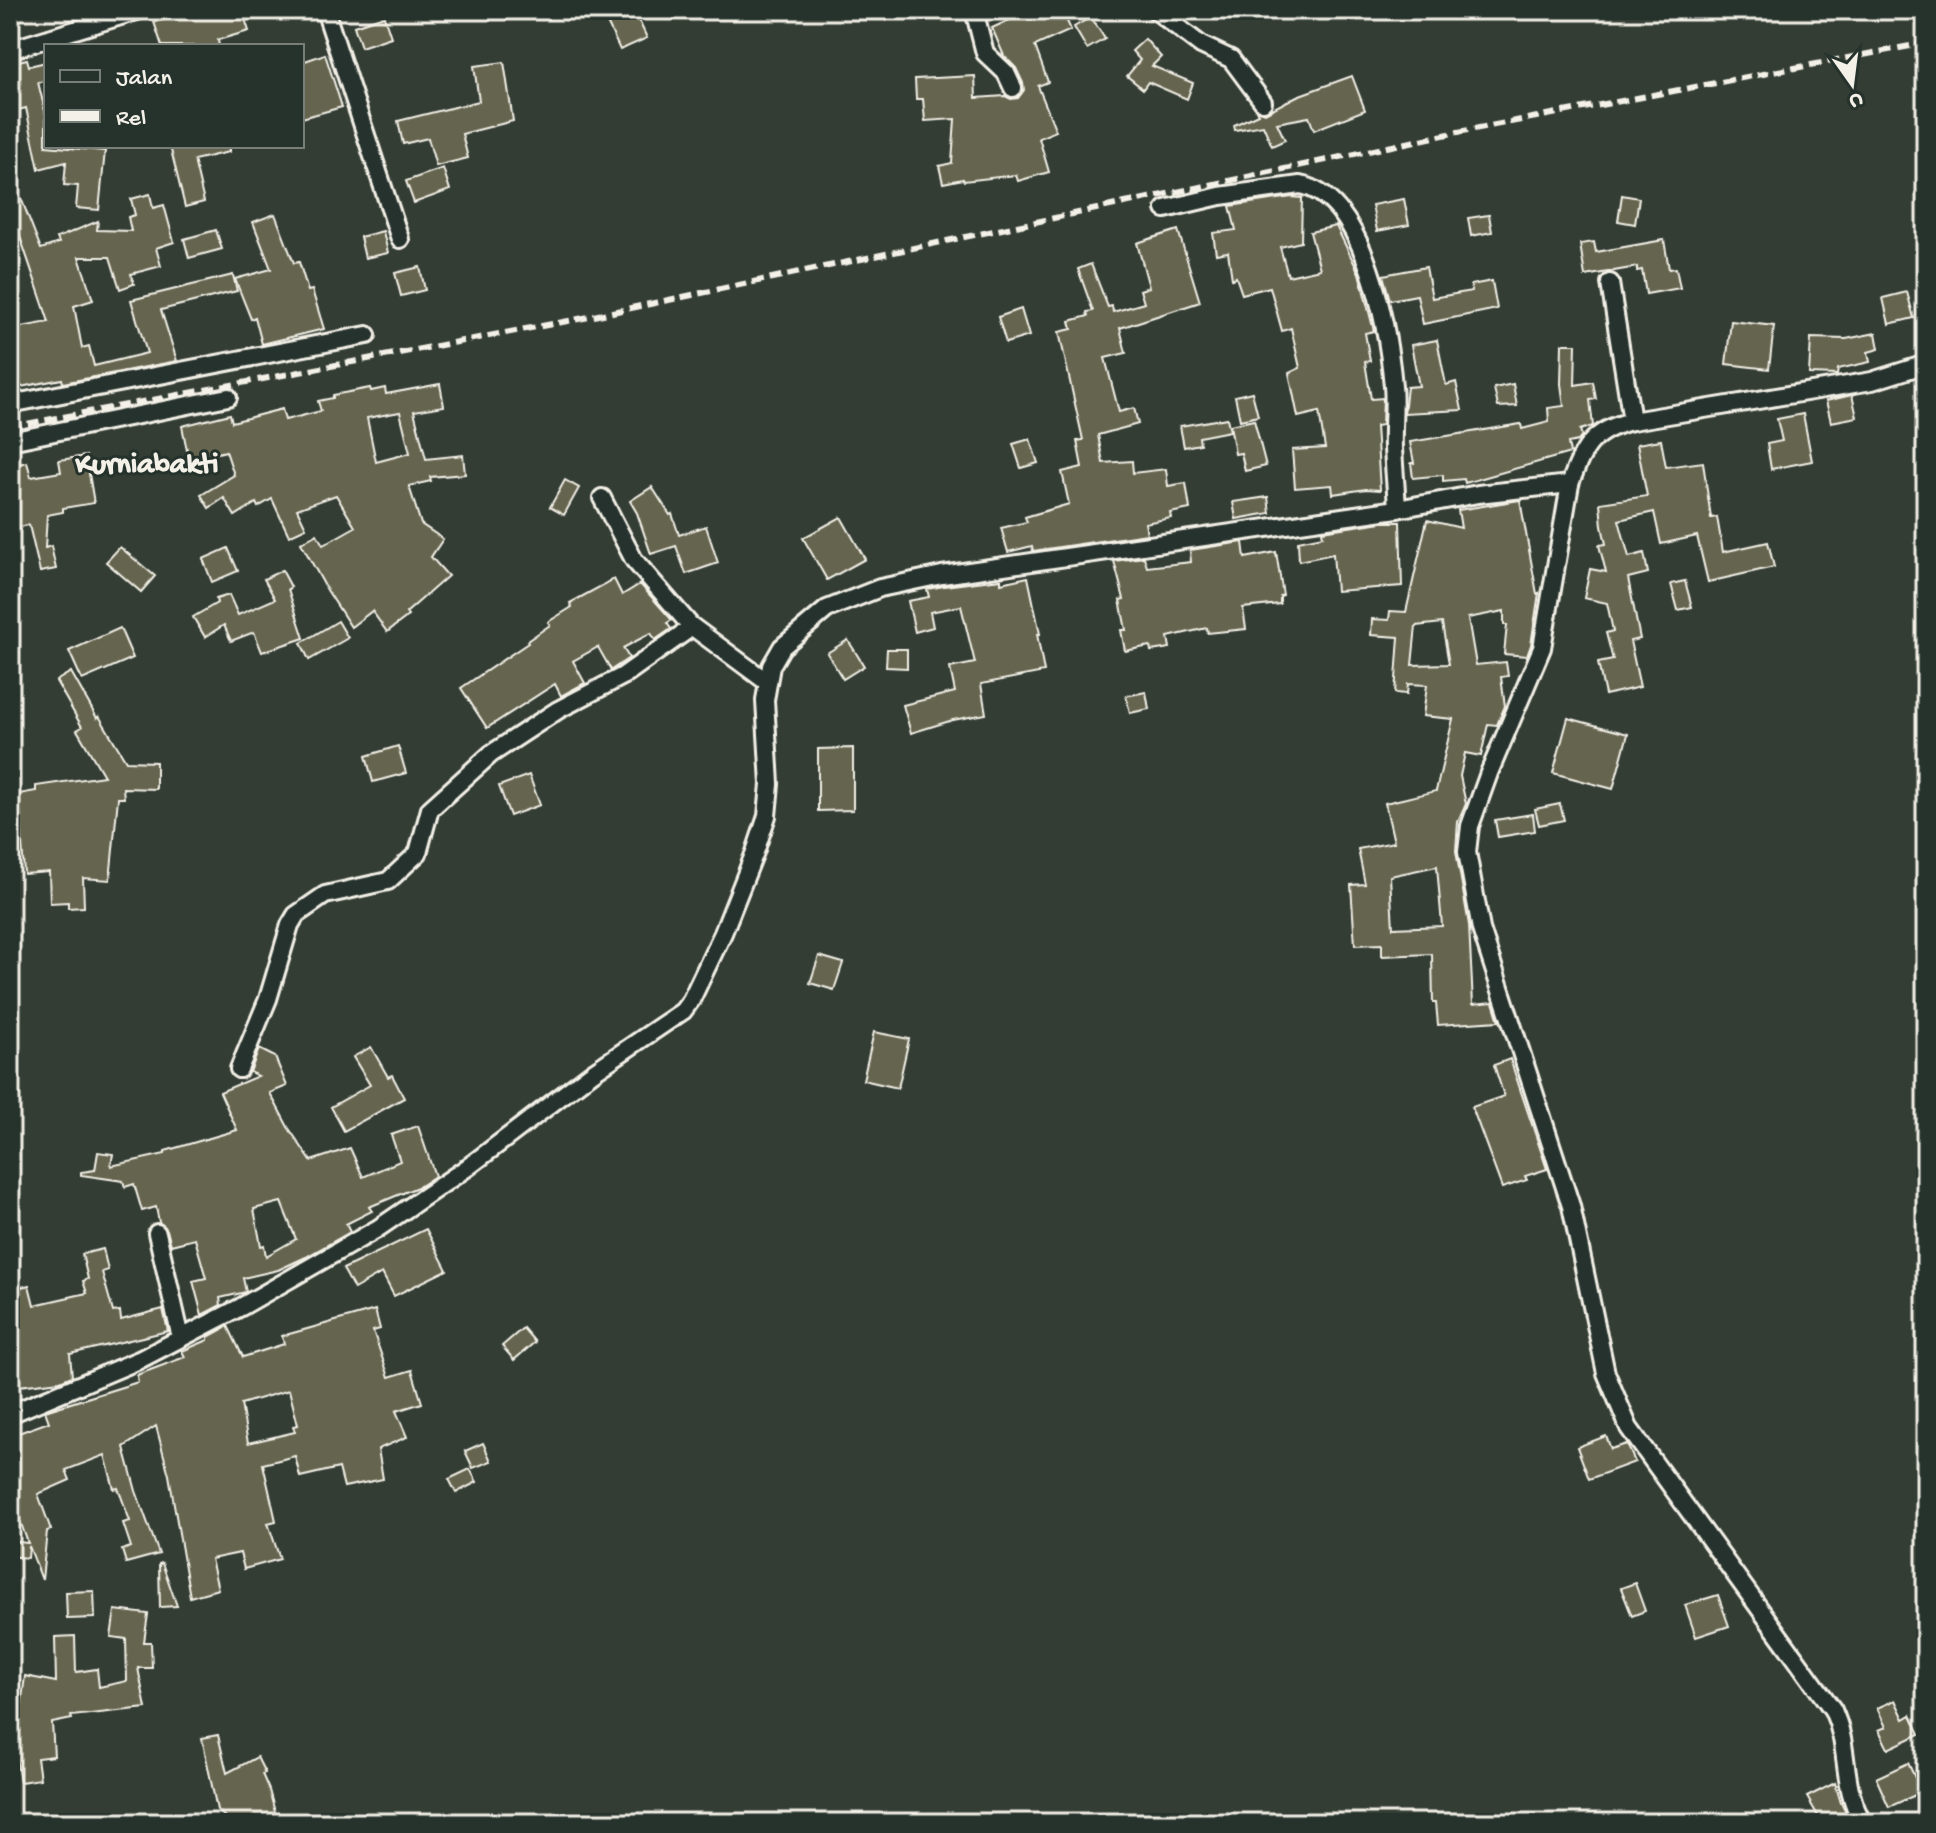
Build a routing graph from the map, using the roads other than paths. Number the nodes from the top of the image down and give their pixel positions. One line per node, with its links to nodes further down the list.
1 (140, 10): 5 (street)
2 (325, 10): 9 (street)
3 (974, 10): 6 (street)
4 (1155, 10): 7 (street)
5 (10, 50)
6 (1013, 88)
7 (1263, 102)
8 (1165, 209): 19 (street)
9 (400, 239)
10 (1610, 283): 15 (street)
11 (367, 335): 14 (street)
12 (1926, 364): 15 (street)
13 (228, 397): 16 (street)
14 (10, 404)
15 (1632, 421): 17 (street)
16 (10, 441)
17 (1570, 484): 19 (street); 26 (street)
18 (602, 498): 20 (street)
19 (1397, 509): 21 (street)
20 (692, 627): 21 (street); 22 (street)
21 (767, 682): 24 (street)
22 (239, 1069)
23 (157, 1233): 24 (street)
24 (181, 1338): 25 (street)
25 (10, 1414)
26 (1863, 1823)

